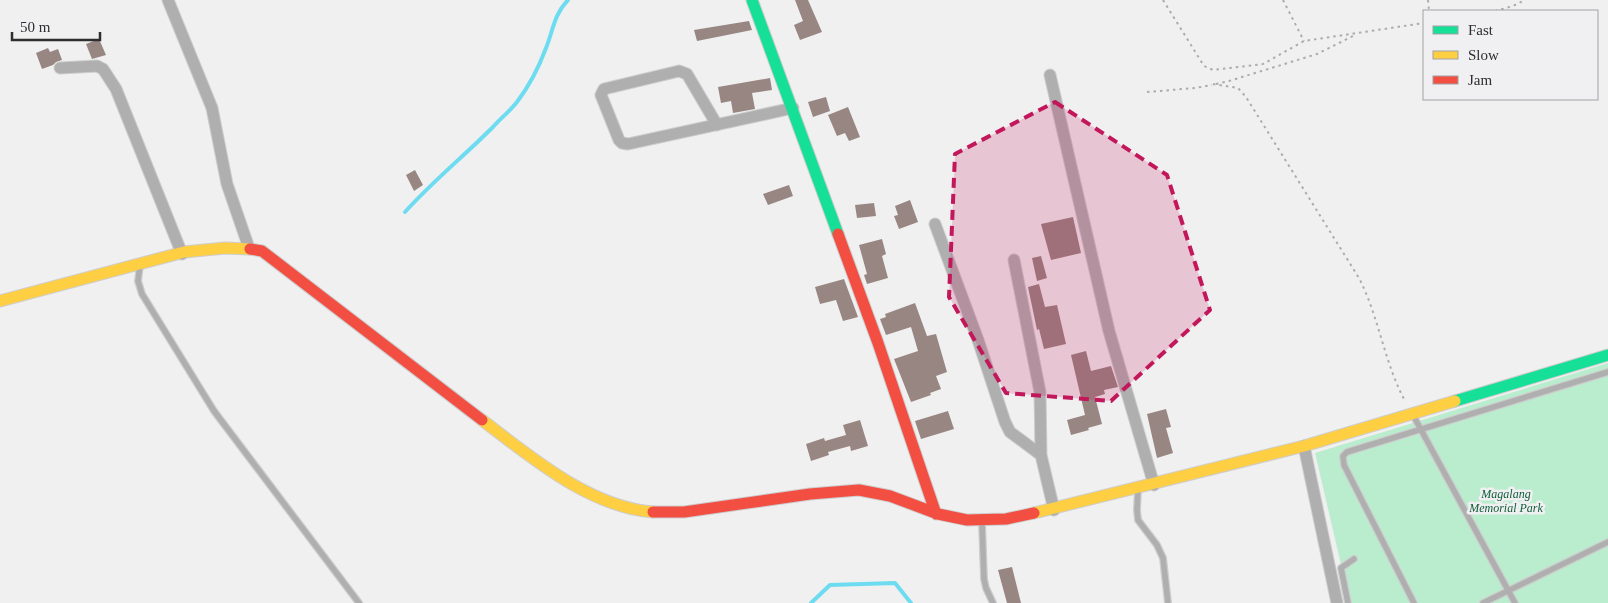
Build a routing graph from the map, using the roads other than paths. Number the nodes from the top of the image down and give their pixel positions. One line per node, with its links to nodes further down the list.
1 (168, 0): 8 (street)
2 (752, 0): 5 (street)
3 (60, 68): 9 (street)
4 (1050, 75): 19 (street)
5 (793, 108): 6 (street); 22 (street)
6 (717, 125): 6 (street)
7 (935, 224): 18 (street)
8 (249, 248): 9 (street); 22 (street)
9 (182, 254): 11 (street)
10 (1014, 260): 18 (street)
11 (140, 263): 12 (street); 27 (lane)
12 (0, 301)
13 (1608, 355): 15 (street)
14 (1608, 372): 16 (lane)
15 (1412, 413): 16 (lane); 17 (street)
16 (1420, 428): 26 (lane); 32 (lane)
17 (1304, 446): 19 (street); 30 (street)
18 (1041, 455): 21 (street)
19 (1154, 485): 20 (street)
20 (1138, 489): 21 (street); 29 (lane)
21 (1054, 510): 23 (street)
22 (936, 514): 23 (street)
23 (982, 522): 28 (lane)
24 (1608, 542): 26 (lane)
25 (1354, 559): 31 (lane)
26 (1509, 592): 33 (lane); 34 (lane)
27 (359, 603)
28 (993, 603)
29 (1168, 603)
30 (1337, 603)
31 (1348, 603)
32 (1414, 603)
33 (1483, 603)
34 (1515, 603)

